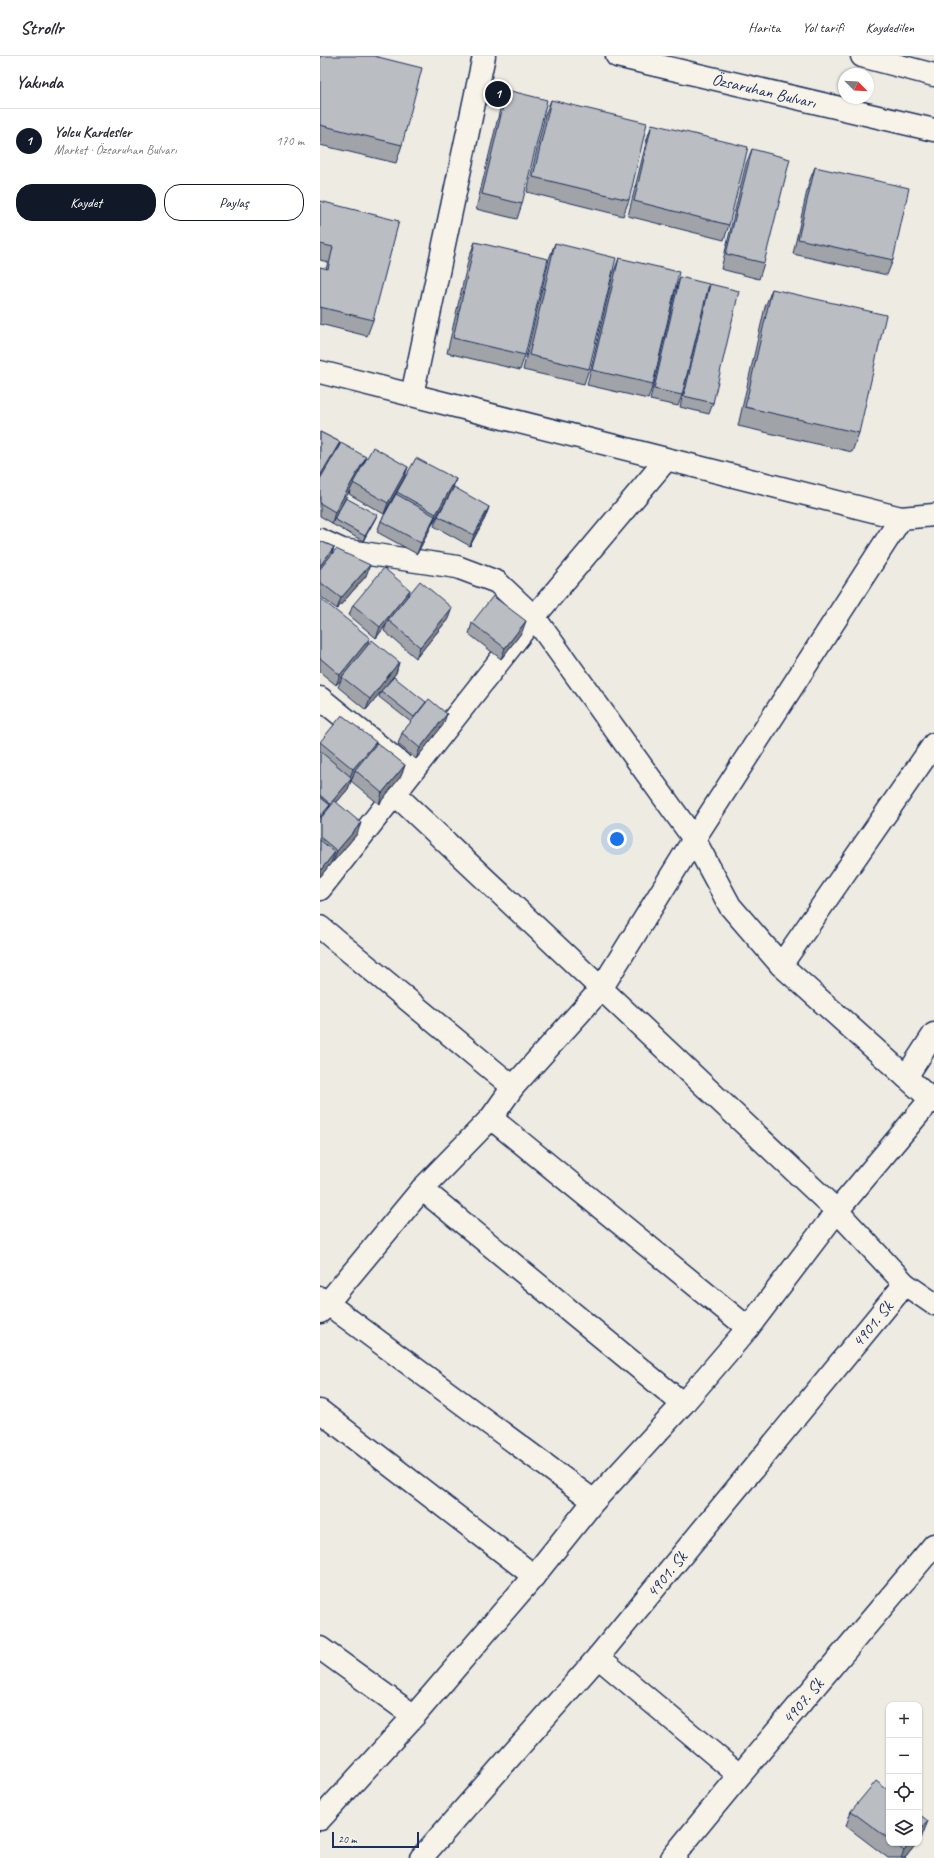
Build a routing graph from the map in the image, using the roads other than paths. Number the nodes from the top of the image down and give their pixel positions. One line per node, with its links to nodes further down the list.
1 (484, 56): 7 (street)
2 (617, 56): 5 (street, Özsaruhan Bulvarı)
3 (862, 56): 4 (street)
4 (934, 75)
5 (934, 130)
6 (320, 372): 7 (street)
7 (412, 395): 8 (street)
8 (666, 460): 10 (street); 12 (street)
9 (934, 512): 10 (street)
10 (901, 518): 18 (street)
11 (320, 540): 12 (street)
12 (534, 617): 16 (street); 18 (street)
13 (320, 698): 16 (street)
14 (934, 744): 15 (street)
15 (926, 769): 21 (street)
16 (412, 774): 17 (street)
17 (396, 795): 19 (street); 22 (street)
18 (694, 839): 21 (street); 22 (street)
19 (320, 889)
20 (320, 927): 25 (street)
21 (781, 965): 24 (street)
22 (601, 990): 25 (street); 29 (street)
23 (934, 1034): 24 (street)
24 (906, 1077): 26 (street)
25 (513, 1087): 27 (street)
26 (932, 1100): 29 (street)
27 (490, 1118): 28 (street); 33 (street)
28 (422, 1190): 32 (street); 34 (street)
29 (837, 1211): 30 (street); 33 (street)
30 (905, 1284): 31 (street); 40 (street, 4901. Sk)
31 (934, 1304)
32 (322, 1305): 36 (street)
33 (748, 1328): 34 (street)
34 (683, 1404): 36 (street)
35 (320, 1411): 38 (street)
36 (594, 1501): 38 (street)
37 (934, 1545): 42 (street, 4907. Sk)
38 (534, 1576): 41 (street)
39 (320, 1648): 41 (street)
40 (598, 1657): 42 (street); 44 (street, 4901. Sk)
41 (414, 1716): 43 (street)
42 (739, 1775): 45 (street, 4907. Sk)
43 (320, 1819)
44 (421, 1858)
45 (672, 1858)

